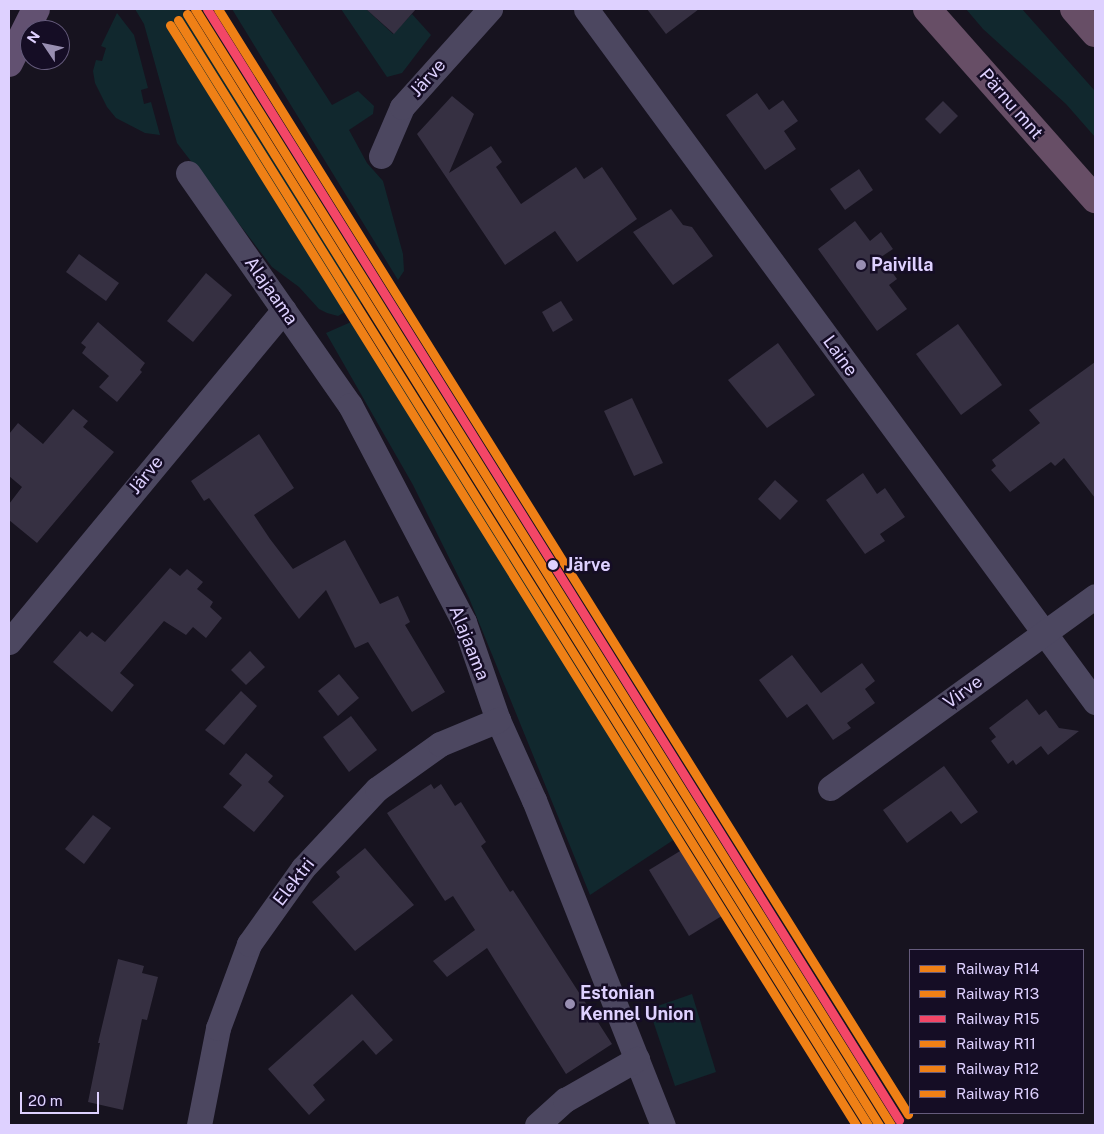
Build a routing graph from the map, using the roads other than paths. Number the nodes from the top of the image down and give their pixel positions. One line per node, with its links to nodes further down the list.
1 (24, 9): 8 (main road)
2 (36, 9): 9 (main road)
3 (490, 9): 10 (street, Järve)
4 (586, 9): 15 (street, Laine)
5 (927, 9): 12 (highway, Pärnu mnt)
6 (1074, 9): 7 (highway)
7 (1095, 33)
8 (9, 54)
9 (9, 63)
10 (380, 156)
11 (188, 173): 13 (street, Alajaama)
12 (1095, 199)
13 (284, 310): 16 (street, Järve); 18 (street, Alajaama)
14 (1095, 596): 15 (street, Virve)
15 (1044, 633): 17 (street, Laine); 19 (street, Virve)
16 (9, 642)
17 (1095, 702)
18 (498, 720): 20 (street, Alajaama); 21 (street, Elektri)
19 (830, 788)
20 (637, 1059): 22 (street); 23 (street, Alajaama)
21 (199, 1125)
22 (538, 1125)
23 (663, 1125)

